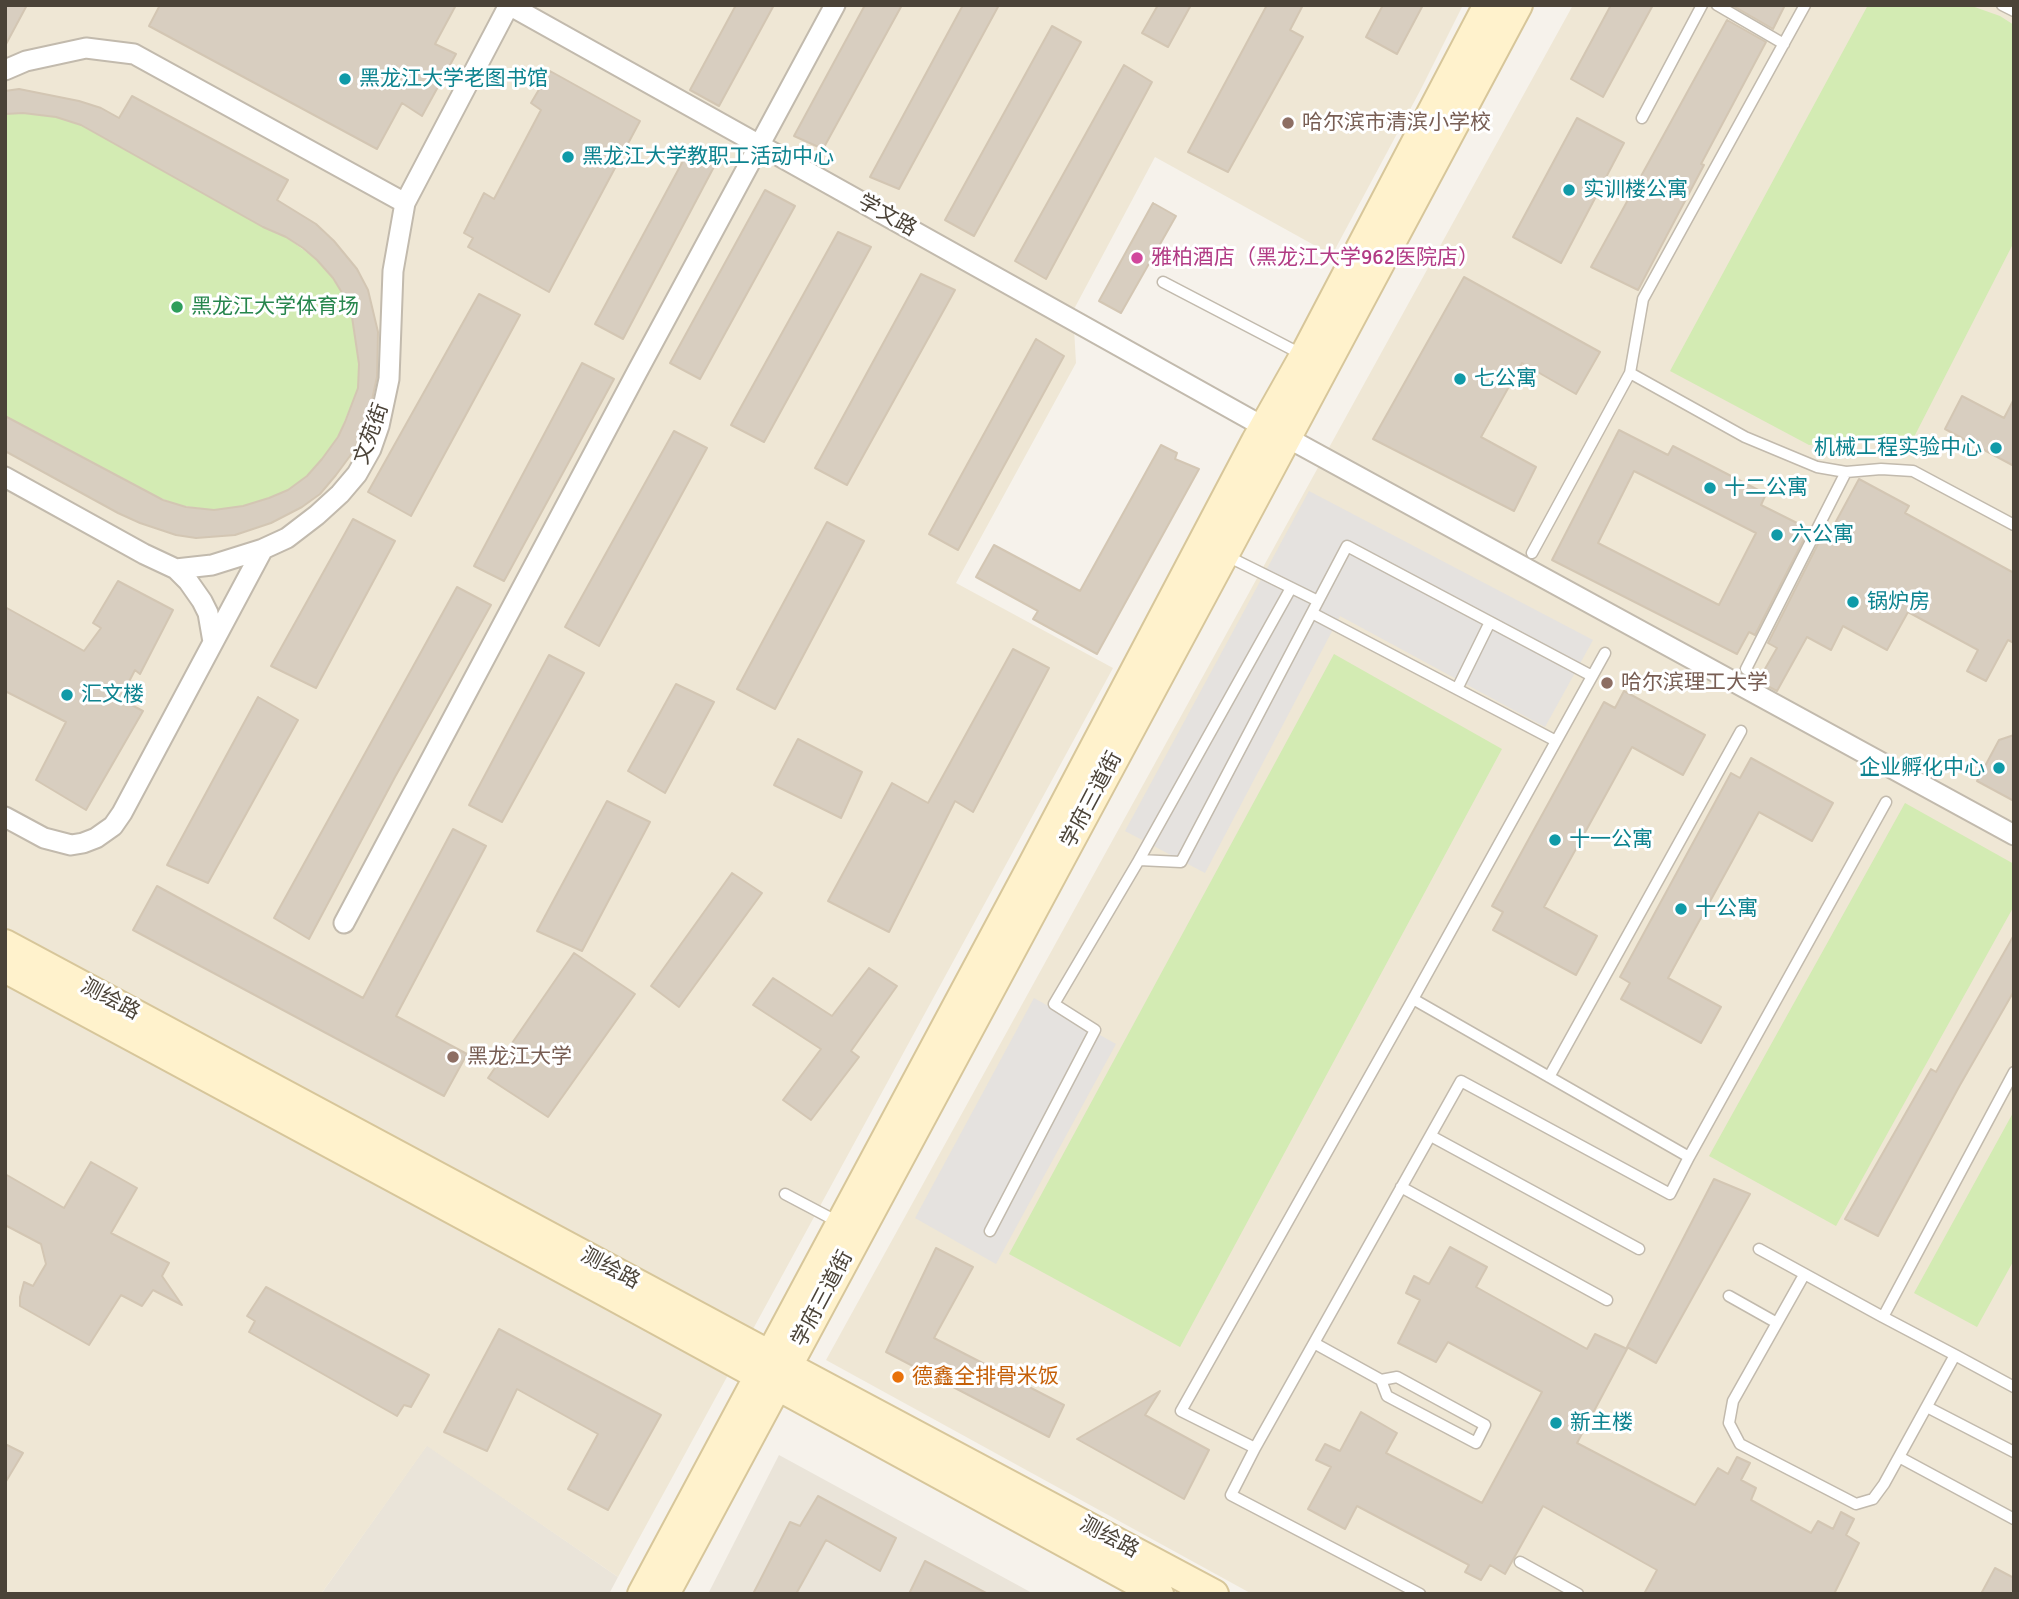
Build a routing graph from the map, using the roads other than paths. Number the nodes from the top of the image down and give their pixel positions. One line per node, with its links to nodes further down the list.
1 (509, 5): 13 (street, 学文路); 14 (street, 文苑街)
2 (835, 5): 13 (street)
3 (1488, 5): 16 (main road, 学府三道街)
4 (1518, 5): 18 (main road, 学府三道街)
5 (1702, 5): 12 (lane)
6 (1717, 5): 10 (lane)
7 (1805, 5): 10 (lane)
8 (2002, 5): 9 (lane)
9 (2014, 11)
10 (1784, 44): 17 (lane)
11 (5, 70): 14 (street)
12 (1642, 118)
13 (760, 145): 18 (street, 学文路); 41 (street)
14 (404, 203): 22 (street, 文苑街)
15 (1163, 282): 16 (lane)
16 (1304, 356): 18 (main road, 学府三道街)
17 (1630, 373): 19 (lane); 23 (lane)
18 (1275, 432): 24 (main road, 学府三道街); 39 (street, 学文路); 51 (main road, 学府三道街)
19 (1846, 472): 21 (lane); 32 (lane)
20 (5, 477): 25 (street)
21 (2014, 525)
22 (262, 549): 25 (street, 文苑街); 30 (street)
23 (1532, 553)
24 (1224, 555): 26 (lane); 62 (main road, 学府三道街)
25 (176, 569): 30 (street)
26 (1291, 588): 27 (lane); 40 (lane)
27 (1318, 601): 28 (lane); 29 (lane)
28 (1312, 613): 34 (lane); 40 (lane)
29 (1490, 622): 33 (lane); 34 (lane)
30 (213, 642): 38 (street)
31 (1605, 653): 33 (lane)
32 (1746, 669)
33 (1592, 676): 36 (lane)
34 (1457, 689): 36 (lane)
35 (1741, 731): 46 (lane)
36 (1556, 741): 44 (lane)
37 (1886, 802): 48 (lane)
38 (5, 817)
39 (2014, 835)
40 (1139, 860): 52 (lane)
41 (344, 923)
42 (5, 944): 62 (main road, 测绘路)
43 (5, 968): 62 (main road, 测绘路)
44 (1413, 999): 46 (lane); 66 (lane)
45 (2014, 1072): 58 (lane)
46 (1549, 1077): 48 (lane)
47 (1431, 1136): 48 (lane); 49 (lane); 53 (lane)
48 (1689, 1157)
49 (1401, 1187): 57 (lane); 60 (lane)
50 (785, 1194): 51 (lane)
51 (841, 1223): 62 (main road, 学府三道街)
52 (990, 1231)
53 (1639, 1249)
54 (1759, 1249): 55 (lane)
55 (1804, 1275): 58 (lane); 59 (lane)
56 (1729, 1296): 59 (lane)
57 (1606, 1300)
58 (1883, 1317): 61 (lane)
59 (1777, 1323): 68 (lane)
60 (1314, 1343): 63 (lane); 66 (lane)
61 (1955, 1355): 64 (lane); 65 (lane)
62 (773, 1370): 71 (main road, 学府三道街); 72 (main road, 学府三道街); 73 (main road, 测绘路); 74 (main road, 测绘路)
63 (1381, 1380): 63 (lane)
64 (2014, 1387)
65 (1927, 1407): 67 (lane); 68 (lane)
66 (1255, 1448): 75 (lane)
67 (2014, 1452)
68 (1899, 1457): 69 (lane)
69 (2014, 1520)
70 (1520, 1562): 76 (lane)
71 (642, 1594)
72 (665, 1594)
73 (1159, 1594)
74 (1214, 1594)
75 (1420, 1594)
76 (1578, 1594)

